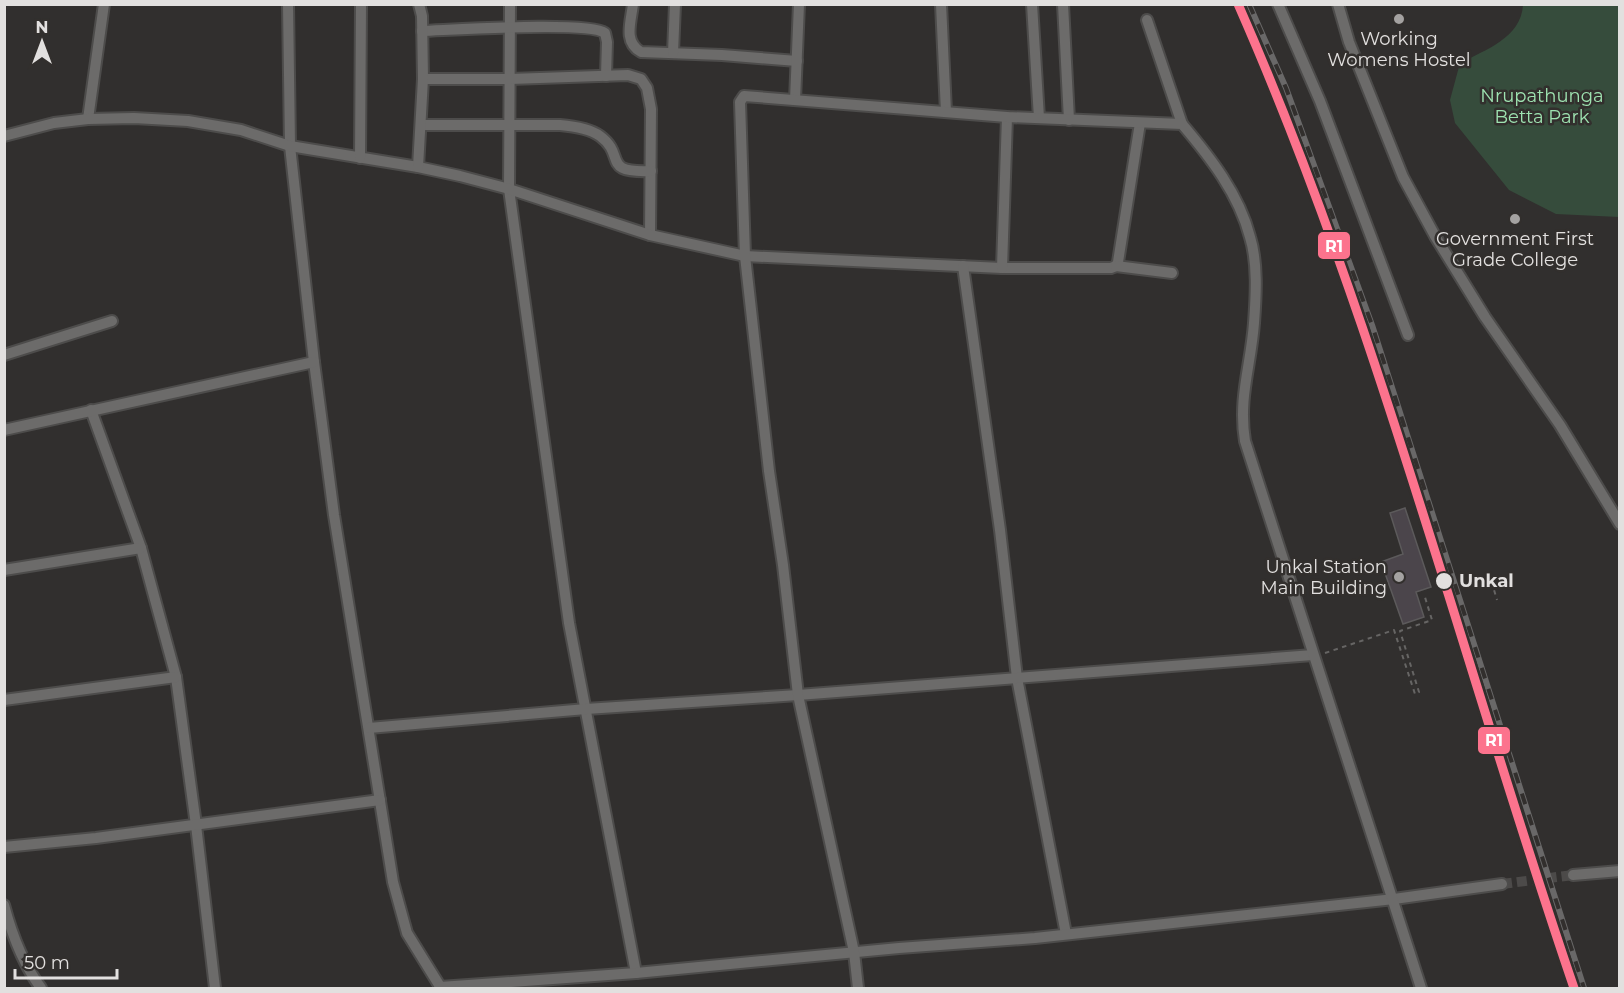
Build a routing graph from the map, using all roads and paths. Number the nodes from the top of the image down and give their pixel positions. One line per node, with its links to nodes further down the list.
1 (104, 4): 26 (street)
2 (288, 4): 33 (street)
3 (361, 4): 34 (street)
4 (419, 4): 16 (street)
5 (510, 4): 15 (street)
6 (633, 4): 17 (street)
7 (675, 4): 17 (street)
8 (799, 4): 18 (street)
9 (941, 4): 23 (street)
10 (1032, 4): 25 (street)
11 (1063, 4): 27 (street)
12 (1278, 4): 45 (street)
13 (1338, 4): 50 (street)
14 (1147, 20): 30 (street)
15 (511, 29): 16 (street); 19 (street); 21 (street)
16 (422, 31): 20 (street)
17 (673, 53): 18 (street)
18 (797, 61): 22 (street)
19 (606, 76): 21 (street); 36 (street)
20 (423, 79): 21 (street); 31 (street)
21 (510, 80): 29 (street)
22 (795, 100): 23 (street); 39 (street)
23 (946, 112): 24 (street)
24 (1007, 117): 25 (street); 42 (street)
25 (1039, 118): 27 (street)
26 (88, 119): 32 (street); 33 (street)
27 (1069, 120): 28 (street)
28 (1140, 123): 30 (street); 41 (street)
29 (510, 124): 31 (street); 36 (street); 37 (street)
30 (1182, 124): 56 (street)
31 (421, 125): 35 (street)
32 (4, 136)
33 (290, 146): 34 (street); 47 (street)
34 (360, 158): 35 (street)
35 (418, 167): 37 (street)
36 (651, 171): 38 (street)
37 (509, 189): 38 (street); 61 (street)
38 (650, 236): 39 (street)
39 (745, 256): 40 (street); 59 (street)
40 (963, 266): 42 (street); 58 (street)
41 (1116, 266): 42 (street); 43 (street)
42 (1002, 267)
43 (1172, 273)
44 (112, 321): 46 (street)
45 (1408, 335)
46 (4, 356)
47 (314, 362): 48 (street); 62 (street)
48 (91, 410): 49 (street); 51 (street)
49 (4, 430)
50 (1620, 524)
51 (141, 548): 52 (street); 57 (street)
52 (4, 570)
53 (1489, 573): 55 (path)
54 (1424, 594): 56 (path)
55 (1497, 600)
56 (1313, 656): 58 (street); 69 (street)
57 (176, 677): 60 (street); 64 (street)
58 (1017, 678): 59 (street); 71 (street)
59 (798, 695): 61 (street); 72 (street)
60 (4, 700)
61 (586, 709): 62 (street); 73 (street)
62 (369, 728): 63 (street)
63 (380, 800): 64 (street); 76 (street)
64 (196, 825): 65 (street); 75 (street)
65 (4, 847)
66 (1620, 871): 67 (street)
67 (1573, 875)
68 (1502, 884): 69 (street)
69 (1394, 899): 71 (street); 78 (street)
70 (4, 905): 74 (street)
71 (1066, 934): 72 (street)
72 (854, 952): 73 (street); 77 (street)
73 (636, 974): 76 (street)
74 (41, 988)
75 (215, 988)
76 (441, 988)
77 (858, 988)
78 (1421, 988)

